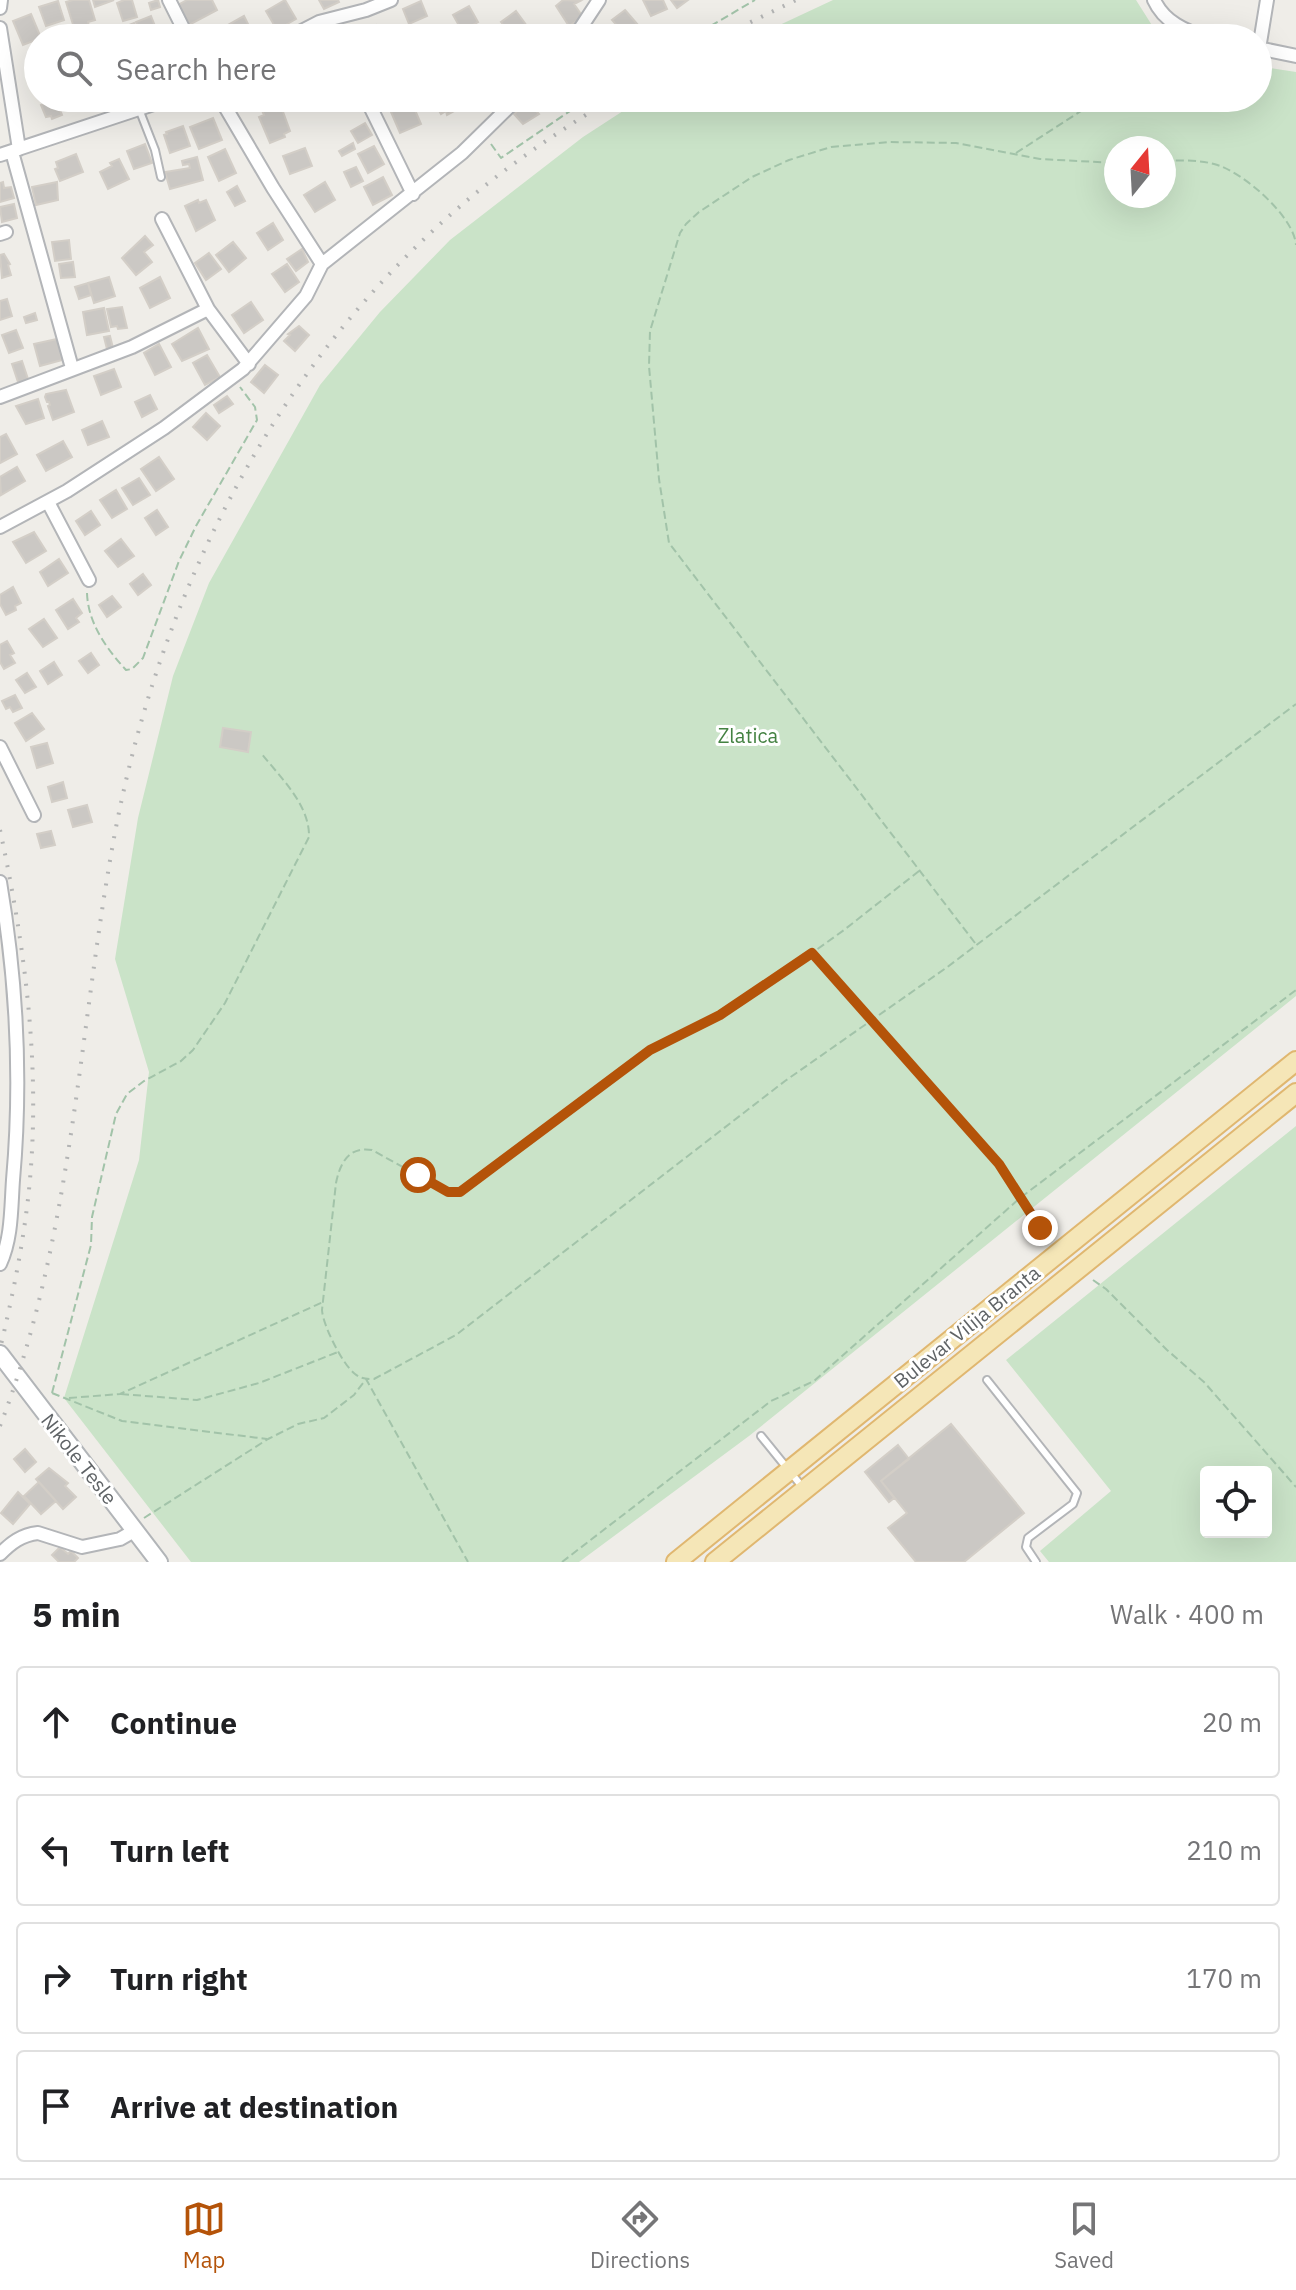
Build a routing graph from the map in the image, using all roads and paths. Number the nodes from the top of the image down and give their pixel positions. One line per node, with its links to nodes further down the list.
1 (1, 0): 8 (street)
2 (169, 0): 9 (street)
3 (391, 0): 10 (street)
4 (599, 0): 11 (street)
5 (755, 0): 12 (path)
6 (1154, 0): 13 (street)
7 (1267, 0): 14 (street)
8 (0, 8)
9 (181, 24)
10 (315, 24)
11 (583, 24)
12 (714, 24)
13 (1173, 24)
14 (1262, 24)
15 (0, 28): 26 (street)
16 (1272, 51): 17 (street)
17 (1296, 56)
18 (130, 112): 26 (street)
19 (140, 112): 30 (lane)
20 (228, 112): 34 (street)
21 (373, 112): 31 (street)
22 (504, 112): 25 (street)
23 (568, 112): 25 (path)
24 (1080, 112): 27 (path)
25 (483, 134): 31 (street)
26 (10, 152): 37 (street)
27 (1015, 154): 29 (path); 47 (path)
28 (1176, 161): 33 (path)
29 (1104, 163)
30 (161, 177)
31 (413, 194): 34 (street)
32 (162, 219): 35 (street)
33 (1296, 245)
34 (322, 264): 36 (street)
35 (208, 309): 36 (street); 37 (street)
36 (249, 364): 38 (street)
37 (72, 368): 39 (street)
38 (232, 378): 40 (street); 42 (path)
39 (0, 397)
40 (48, 502): 41 (street); 42 (street)
41 (0, 527)
42 (89, 580)
43 (1296, 704): 50 (path)
44 (0, 747): 46 (street)
45 (261, 753): 65 (path)
46 (34, 815)
47 (919, 871): 50 (path); 51 (path)
48 (0, 882): 49 (street)
49 (4, 929): 58 (street)
50 (976, 944): 53 (path)
51 (812, 953): 53 (path); 60 (path)
52 (1296, 990): 56 (path)
53 (872, 1021): 56 (path); 63 (path)
54 (1296, 1061): 71 (main road, Bulevar Vilija Branta)
55 (1296, 1093): 73 (main road, Bulevar Vilija Branta)
56 (1020, 1198): 57 (path); 78 (path)
57 (1056, 1243)
58 (0, 1264)
59 (1087, 1277): 72 (path)
60 (323, 1302): 61 (path); 66 (path)
61 (340, 1351): 63 (path); 66 (path)
62 (0, 1354): 74 (street, Nikole Tesle)
63 (366, 1379): 70 (path); 77 (path)
64 (987, 1380): 81 (lane)
65 (52, 1393): 67 (path); 68 (path)
66 (120, 1394): 67 (path)
67 (69, 1398): 70 (path)
68 (47, 1401)
69 (761, 1436): 71 (lane)
70 (268, 1439): 74 (path)
71 (789, 1471): 73 (lane); 79 (main road, Bulevar Vilija Branta)
72 (1296, 1487)
73 (805, 1490): 80 (main road, Bulevar Vilija Branta)
74 (137, 1526): 75 (street); 76 (street, Nikole Tesle)
75 (0, 1554)
76 (159, 1562)
77 (468, 1562)
78 (562, 1562)
79 (676, 1562)
80 (715, 1562)
81 (1036, 1562)

